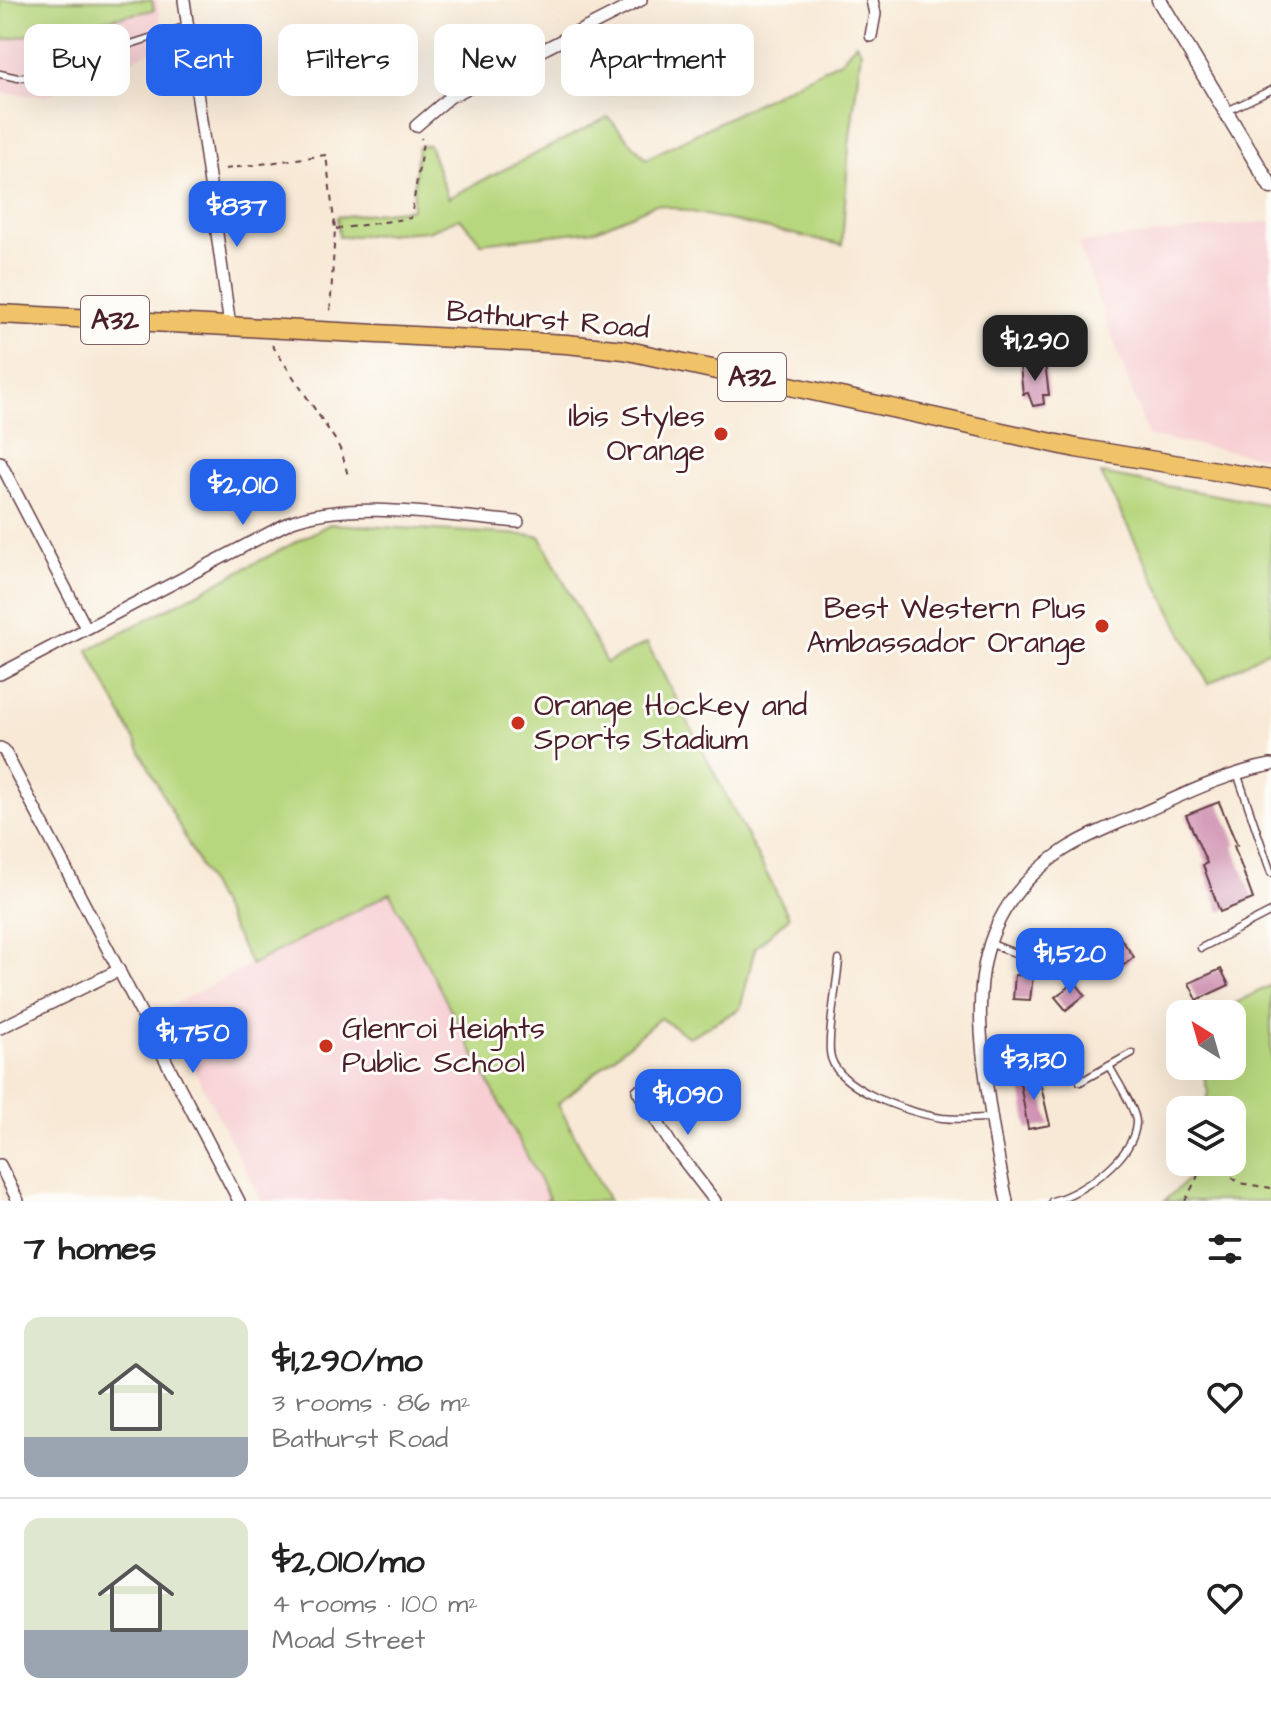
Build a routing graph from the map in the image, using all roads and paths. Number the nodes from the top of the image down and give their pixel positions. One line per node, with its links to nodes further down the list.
1 (184, 0): 5 (street)
2 (641, 0): 12 (street)
3 (872, 0): 6 (street)
4 (1159, 0): 11 (street)
5 (187, 24)
6 (871, 36)
7 (146, 39): 8 (lane)
8 (0, 74)
9 (1271, 90): 11 (lane)
10 (197, 96): 18 (street)
11 (1227, 111): 14 (street)
12 (416, 126): 15 (path)
13 (225, 169): 15 (path)
14 (1271, 187)
15 (335, 229): 17 (path)
16 (0, 314): 18 (highway, Bathurst Road / A32)
17 (330, 314)
18 (230, 326): 19 (highway, Bathurst Road / A32)
19 (271, 328): 21 (path); 22 (highway, Bathurst Road / A32)
20 (0, 462): 24 (street)
21 (348, 476)
22 (1271, 480)
23 (518, 522): 24 (street)
24 (86, 628): 25 (street)
25 (0, 674)
26 (1, 747): 35 (street)
27 (1271, 765): 28 (street)
28 (1237, 773): 29 (lane); 32 (street)
29 (1271, 873)
30 (1271, 912): 33 (lane)
31 (1095, 936): 32 (lane)
32 (989, 943): 41 (street)
33 (1201, 948)
34 (839, 960): 41 (lane)
35 (119, 970): 36 (street); 47 (street)
36 (0, 1028)
37 (1132, 1053): 38 (lane)
38 (1109, 1066): 39 (lane); 50 (lane)
39 (1080, 1082)
40 (638, 1091): 48 (street)
41 (991, 1118): 49 (street)
42 (0, 1165): 46 (street)
43 (1197, 1176): 51 (path)
44 (1230, 1176): 45 (path)
45 (1271, 1188)
46 (18, 1201)
47 (239, 1201)
48 (715, 1201)
49 (1007, 1201)
50 (1052, 1201)
51 (1185, 1201)

